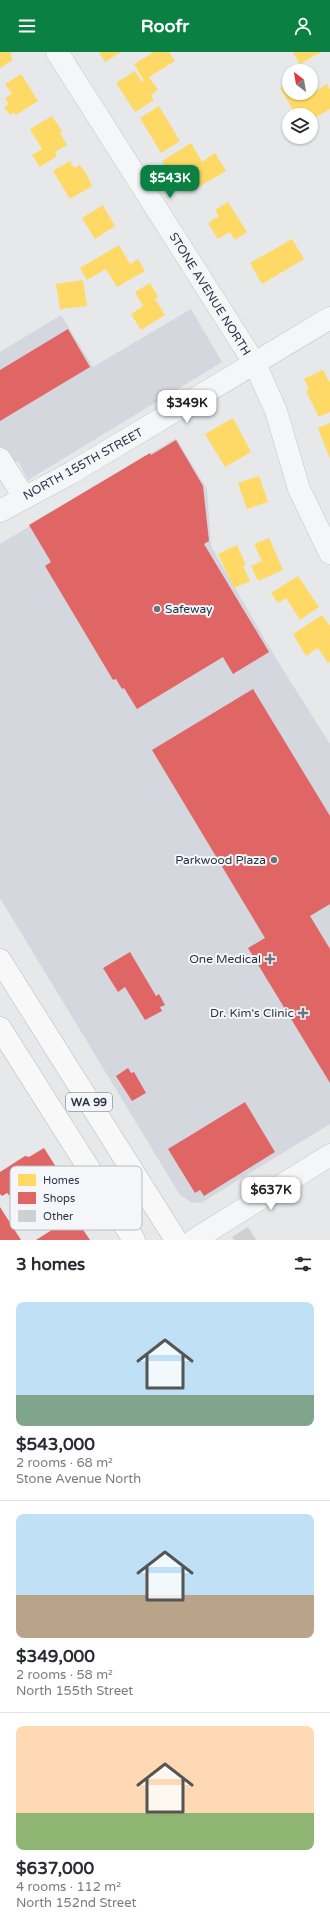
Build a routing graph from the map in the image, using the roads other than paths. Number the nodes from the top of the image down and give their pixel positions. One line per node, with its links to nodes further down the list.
1 (57, 52): 3 (street, STONE AVENUE NORTH)
2 (330, 318): 3 (street, NORTH 155TH STREET)
3 (255, 364): 5 (street, NORTH 155TH STREET); 7 (street, STONE AVENUE NORTH)
4 (0, 459): 5 (street)
5 (24, 497): 6 (street, NORTH 155TH STREET)
6 (0, 511)
7 (330, 553)
8 (0, 960): 12 (highway, WA 99)
9 (0, 1028): 11 (highway, WA 99)
10 (330, 1155): 17 (street)
11 (87, 1166)
12 (129, 1166)
13 (142, 1186): 16 (highway, WA 99)
14 (128, 1230): 15 (highway, WA 99)
15 (134, 1240)
16 (176, 1240)
17 (194, 1240)

